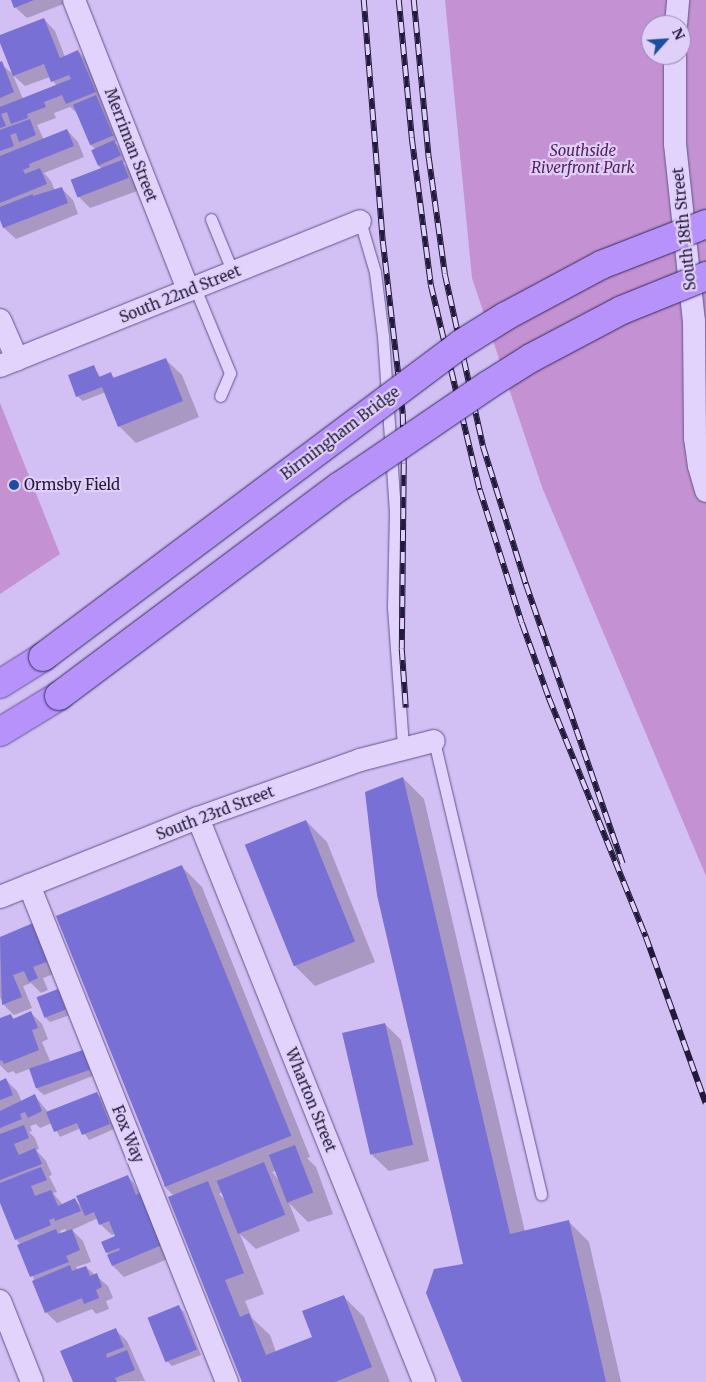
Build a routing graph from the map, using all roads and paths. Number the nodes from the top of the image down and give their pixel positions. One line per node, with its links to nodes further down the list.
1 (74, 0): 10 (street, Merriman Street)
2 (678, 0): 3 (street)
3 (677, 15)
4 (675, 65): 14 (street, South 18th Street)
5 (211, 219): 8 (lane)
6 (360, 221): 8 (street, South 22nd Street); 18 (lane)
7 (706, 224): 15 (main road, Birmingham Bridge, bridge)
8 (233, 272): 10 (street, South 22nd Street)
9 (706, 276): 16 (main road, bridge)
10 (191, 289): 12 (street, South 22nd Street); 13 (lane)
11 (0, 320): 12 (street)
12 (8, 363)
13 (220, 396)
14 (706, 491)
15 (0, 684)
16 (0, 732)
17 (434, 741): 18 (street, South 23rd Street); 22 (lane)
18 (403, 748): 19 (street, South 23rd Street)
19 (198, 818): 20 (street, South 23rd Street); 26 (street, Wharton Street)
20 (29, 885): 21 (street, South 23rd Street); 25 (street, Fox Way)
21 (0, 897)
22 (541, 1196)
23 (0, 1300): 24 (street)
24 (32, 1382)
25 (227, 1382)
26 (424, 1382)

